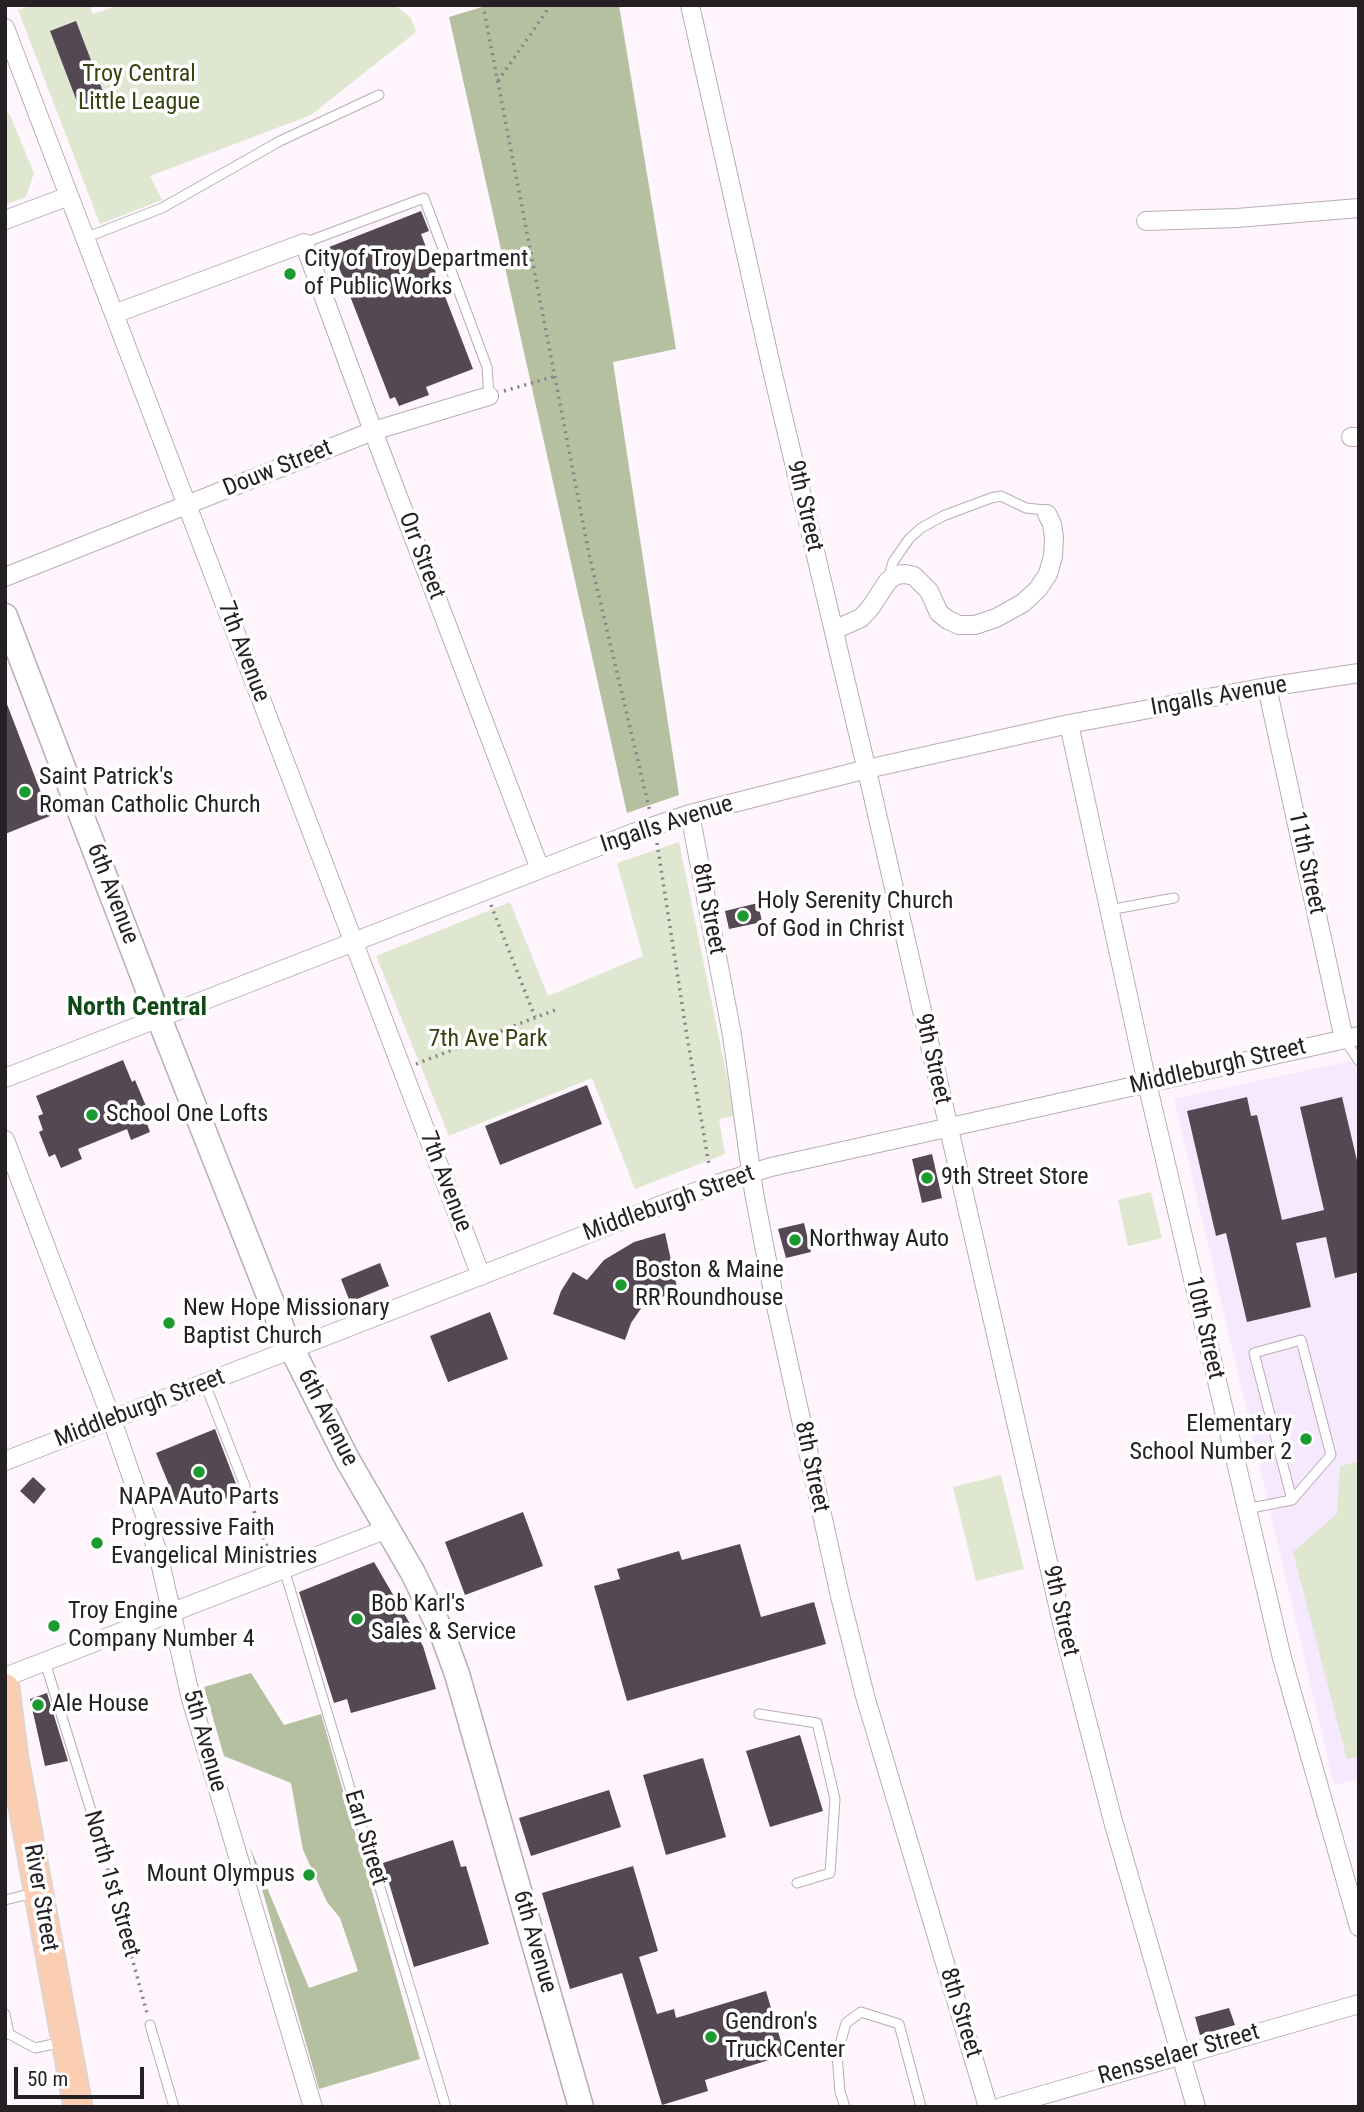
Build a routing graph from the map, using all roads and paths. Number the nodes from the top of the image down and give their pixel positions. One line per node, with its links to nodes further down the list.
1 (483, 5): 5 (path)
2 (548, 5): 5 (path)
3 (690, 5): 22 (street, 9th Street)
4 (5, 28): 7 (street, 7th Avenue)
5 (498, 82): 14 (path)
6 (379, 95): 11 (lane)
7 (69, 196): 9 (street); 11 (street, 7th Avenue)
8 (1359, 208): 10 (street)
9 (5, 219)
10 (1146, 220)
11 (85, 238): 13 (street, 7th Avenue)
12 (304, 243): 13 (street); 15 (lane); 16 (street, Orr Street)
13 (114, 314): 17 (street, 7th Avenue)
14 (556, 376): 15 (path); 28 (path)
15 (489, 396): 16 (street, Douw Street)
16 (373, 431): 17 (street, Douw Street); 29 (street, Orr Street)
17 (187, 505): 19 (street, Douw Street); 33 (street, 7th Avenue)
18 (1047, 514): 20 (lane); 20 (street)
19 (5, 577)
20 (888, 581): 22 (street)
21 (5, 616): 36 (street, 6th Avenue)
22 (834, 630): 26 (street, 9th Street)
23 (1359, 673): 24 (street, Ingalls Avenue)
24 (1267, 687): 25 (street, Ingalls Avenue); 37 (street, 11th Street)
25 (1069, 724): 26 (street, Ingalls Avenue); 32 (street, 10th Street)
26 (867, 769): 27 (street, Ingalls Avenue); 42 (street, 9th Street)
27 (690, 814): 28 (street, Ingalls Avenue); 45 (street, 8th Street)
28 (653, 825): 29 (street, Ingalls Avenue); 44 (path)
29 (540, 869): 30 (street, Ingalls Avenue)
30 (485, 891): 33 (street, Ingalls Avenue); 35 (path)
31 (1174, 898): 32 (lane)
32 (1109, 910): 41 (street, 10th Street)
33 (354, 942): 36 (street, Ingalls Avenue); 39 (street, 7th Avenue)
34 (555, 1010): 35 (path)
35 (535, 1017): 39 (path)
36 (159, 1018): 40 (street, Ingalls Avenue); 47 (street, 6th Avenue)
37 (1352, 1037): 38 (lane); 41 (street, Middleburgh Street)
38 (1359, 1061)
39 (402, 1069): 46 (street, 7th Avenue)
40 (5, 1078)
41 (1147, 1083): 42 (street, Middleburgh Street); 53 (street, 10th Street)
42 (947, 1126): 45 (street, Middleburgh Street); 71 (street, 9th Street)
43 (5, 1139): 49 (street, 5th Avenue)
44 (709, 1166)
45 (751, 1173): 46 (street, Middleburgh Street); 79 (street, 8th Street)
46 (481, 1276): 47 (street, Middleburgh Street)
47 (292, 1350): 48 (street, Middleburgh Street); 54 (street, 6th Avenue)
48 (205, 1384): 49 (street, Middleburgh Street); 51 (lane)
49 (112, 1420): 50 (street, Middleburgh Street); 56 (street, 5th Avenue)
50 (5, 1461)
51 (245, 1486): 55 (path)
52 (1292, 1500): 52 (lane); 53 (lane)
53 (1247, 1509): 65 (street, 10th Street)
54 (387, 1529): 55 (street); 76 (street, 6th Avenue)
55 (280, 1570): 56 (street); 75 (lane, Earl Street)
56 (171, 1613): 57 (street); 74 (street, 5th Avenue)
57 (45, 1662): 58 (street); 61 (lane, North 1st Street)
58 (5, 1677)
59 (5, 1688): 63 (main road, River Street)
60 (759, 1714): 62 (lane)
61 (101, 1843): 68 (path, North 1st Street)
62 (797, 1883)
63 (38, 1891): 64 (lane); 70 (main road, River Street)
64 (5, 1900)
65 (1359, 1927)
66 (1359, 2004): 71 (street, Rensselaer Street)
67 (5, 2014): 69 (lane)
68 (150, 2025): 73 (lane)
69 (7, 2035): 70 (lane)
70 (66, 2041): 72 (main road, River Street)
71 (1180, 2054): 80 (street, Rensselaer Street); 81 (street, 9th Street)
72 (78, 2107)
73 (174, 2107)
74 (313, 2107)
75 (446, 2107)
76 (581, 2107)
77 (845, 2107): 78 (lane)
78 (921, 2107)
79 (988, 2107)
80 (1001, 2107)
81 (1196, 2107)

